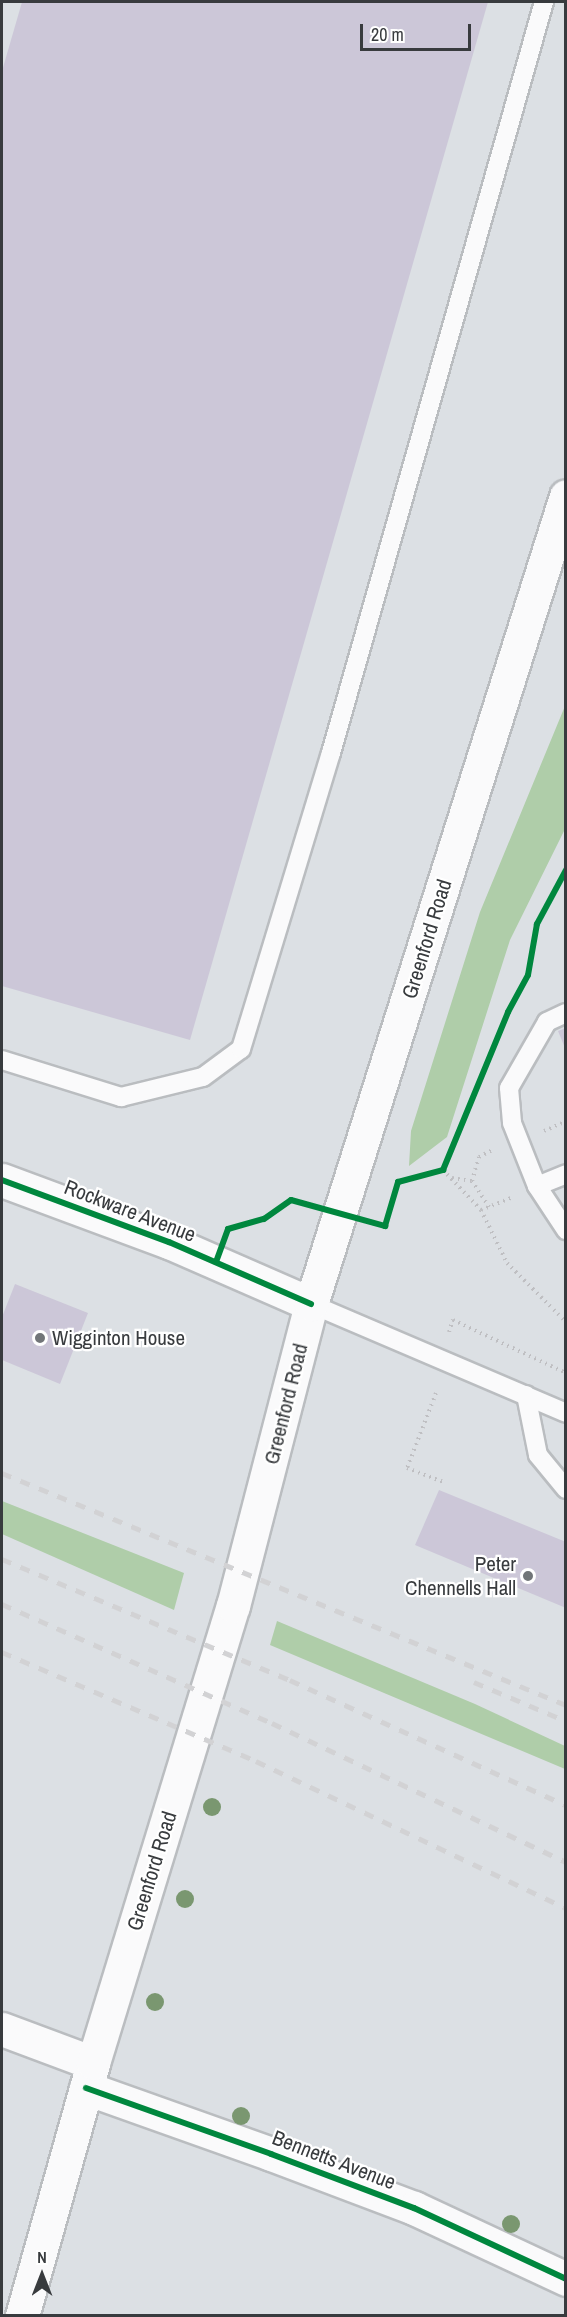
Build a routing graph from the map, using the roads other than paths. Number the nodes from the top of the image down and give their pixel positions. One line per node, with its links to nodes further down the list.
1 (544, 2): 4 (lane)
2 (566, 496): 9 (main road, Greenford Road)
3 (566, 1013): 7 (lane)
4 (2, 1060)
5 (566, 1174): 7 (lane)
6 (2, 1180): 9 (main road, Rockware Avenue)
7 (537, 1186): 8 (lane)
8 (566, 1230)
9 (311, 1304): 10 (lane, Rockware Avenue); 14 (main road, Greenford Road)
10 (525, 1395): 11 (lane, Rockware Avenue); 12 (lane)
11 (566, 1413)
12 (566, 1489)
13 (2, 2029): 14 (main road, Bennetts Avenue)
14 (89, 2076): 15 (main road, Bennetts Avenue); 16 (main road, Greenford Road)
15 (566, 2279)
16 (22, 2316)

